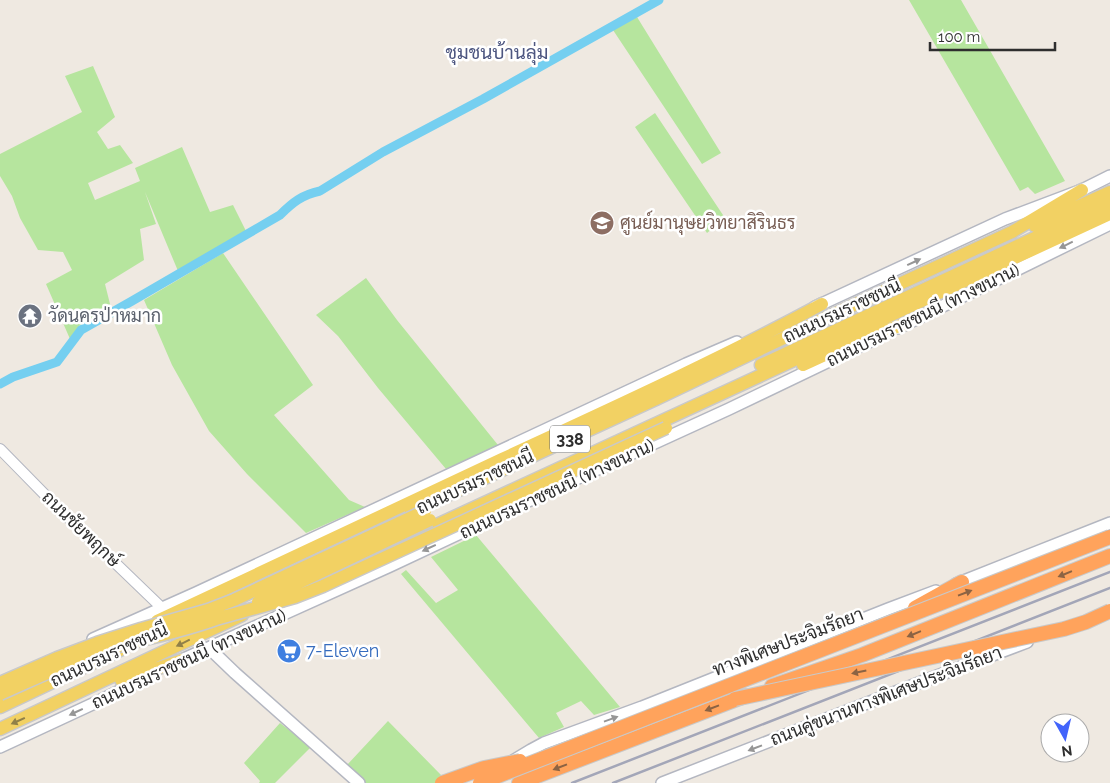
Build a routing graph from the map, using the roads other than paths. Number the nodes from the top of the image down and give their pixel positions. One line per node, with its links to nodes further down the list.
1 (1110, 176): 2 (main road, ถนนบรมราชชนนี / 338)
2 (1082, 190): 7 (main road, 338, one-way to 2); 23 (main road, ถนนบรมราชชนนี / 338)
3 (1110, 192): 10 (main road, 338)
4 (1110, 203): 10 (main road, 338)
5 (1110, 214): 25 (main road, ถนนบรมราชชนนี / 338, one-way to 25)
6 (1110, 224): 8 (main road, ถนนบรมราชชนนี (ทางขนาน) / 338, one-way to 8)
7 (822, 304): 15 (main road, 338); 18 (main road, bridge)
8 (905, 324): 17 (main road, bridge); 20 (main road, ถนนบรมราชชนนี (ทางขนาน) / 338, one-way to 20)
9 (0, 449): 15 (street, ถนนชัยพฤกษ์)
10 (428, 516): 17 (main road, bridge); 18 (main road, bridge)
11 (1110, 523): 14 (main road)
12 (1110, 537): 33 (highway, ทางพิเศษประจิมรัถยา, one-way to 12, bridge)
13 (1110, 556): 26 (highway, ทางพิเศษประจิมรัถยา, one-way to 26, bridge)
14 (962, 582): 31 (highway, bridge); 32 (main road, one-way to 14)
15 (162, 609): 19 (main road, 338)
16 (1110, 610): 26 (highway, one-way to 26, bridge); 35 (main road, ถนนคู่ขนานทางพิเศษประจิมรัถยา, one-way to 35)
17 (216, 619): 24 (main road, bridge)
18 (141, 628): 22 (main road, bridge)
19 (90, 641): 22 (main road, 338); 23 (main road)
20 (209, 648): 21 (main road, ถนนบรมราชชนนี (ทางขนาน) / 338); 30 (main road)
21 (183, 660): 25 (main road); 29 (main road, ถนนบรมราชชนนี (ทางขนาน) / 338, one-way to 29)
22 (0, 682)
23 (54, 682): 27 (main road, ถนนบรมราชชนนี / 338)
24 (0, 694)
25 (71, 697): 28 (main road, ถนนบรมราชชนนี / 338, one-way to 28)
26 (735, 700): 34 (highway, ทางพิเศษประจิมรัถยา, one-way to 34)
27 (0, 707)
28 (0, 729)
29 (0, 747)
30 (359, 783)
31 (442, 783)
32 (472, 783)
33 (480, 783)
34 (519, 783)
35 (662, 783)

